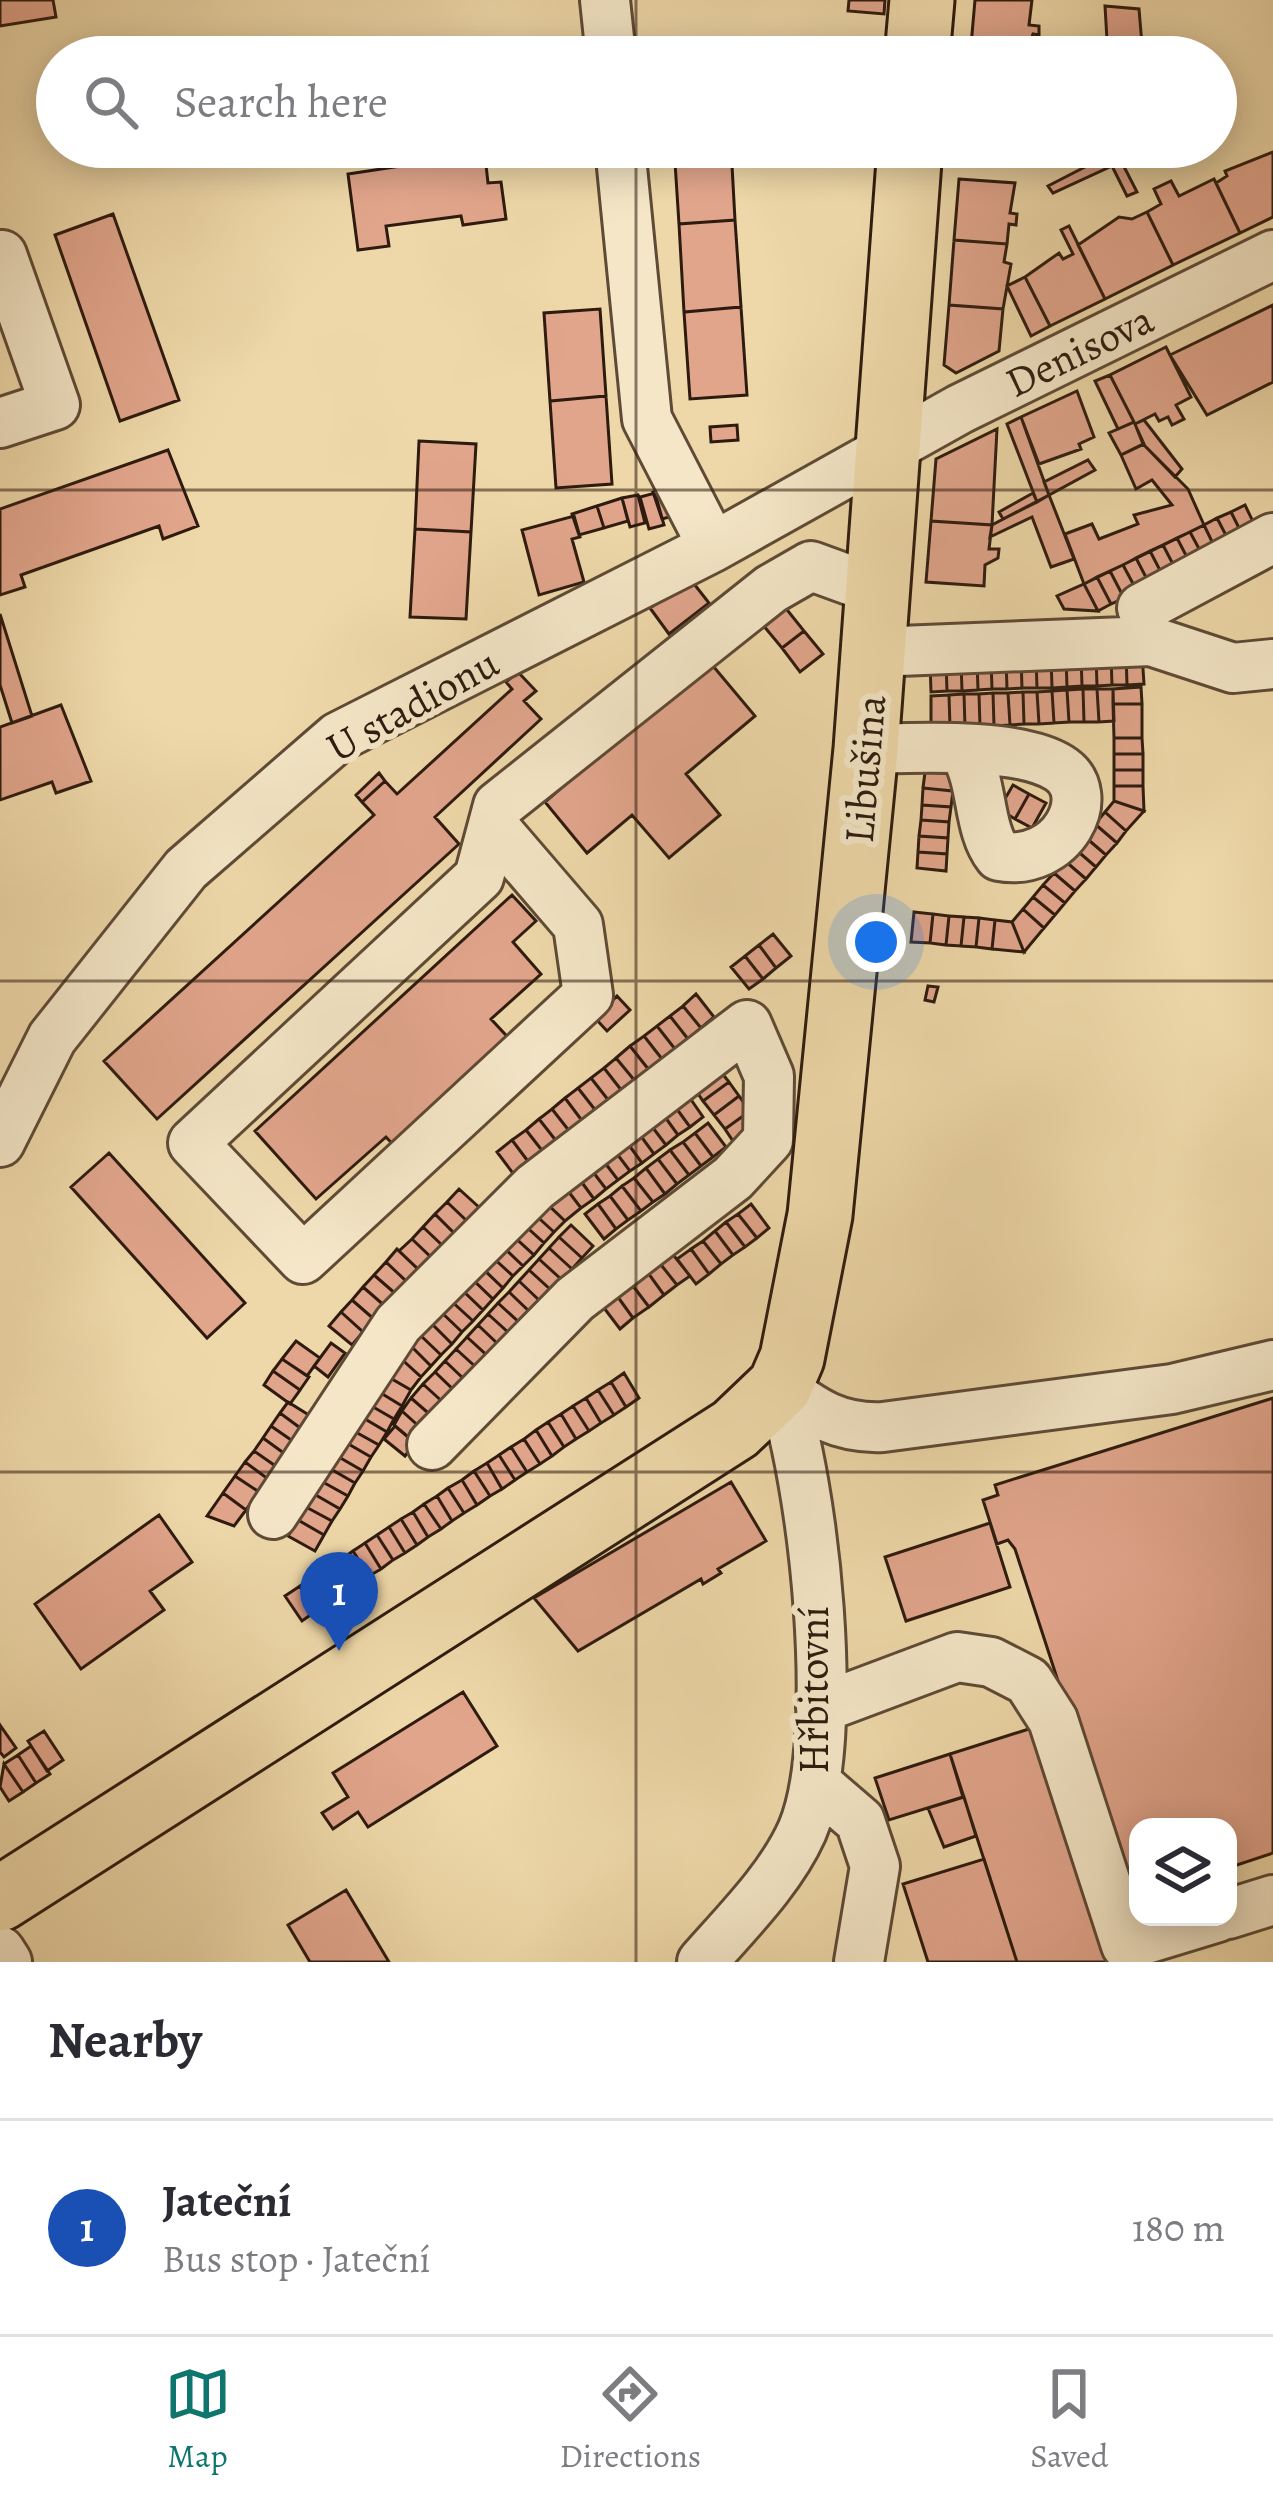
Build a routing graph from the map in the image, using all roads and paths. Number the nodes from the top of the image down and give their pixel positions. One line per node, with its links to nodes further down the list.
1 (605, 0): 3 (street)
2 (922, 0): 4 (main road)
3 (609, 36)
4 (919, 36)
5 (622, 168): 12 (street)
6 (908, 168): 10 (main road, Libušina)
7 (2, 255): 9 (street)
8 (1273, 255): 10 (street, Denisova)
9 (0, 423)
10 (887, 448): 12 (street, U stadionu); 13 (main road, Libušina)
11 (1273, 538): 14 (street)
12 (713, 547): 22 (street, U stadionu)
13 (877, 590): 15 (main road, Libušina); 19 (street)
14 (1142, 608)
15 (874, 652): 16 (street); 17 (main road, Libušina)
16 (1273, 664)
17 (866, 749): 18 (street); 21 (main road, Libušina)
18 (964, 751)
19 (493, 826): 19 (street)
20 (770, 1076): 21 (street); 25 (street); 26 (street)
21 (836, 1089): 24 (main road, Libušina)
22 (0, 1142)
23 (1273, 1365): 24 (street)
24 (781, 1386): 27 (street, Hřbitovní); 29 (main road)
25 (432, 1444)
26 (273, 1514)
27 (821, 1708): 28 (street, Hřbitovní); 32 (street)
28 (816, 1783): 35 (street, Hřbitovní); 36 (street)
29 (0, 1899)
30 (1273, 1900): 31 (street)
31 (1237, 1911)
32 (1189, 1926)
33 (0, 1951): 34 (street)
34 (7, 1962)
35 (702, 1962)
36 (859, 1962)

